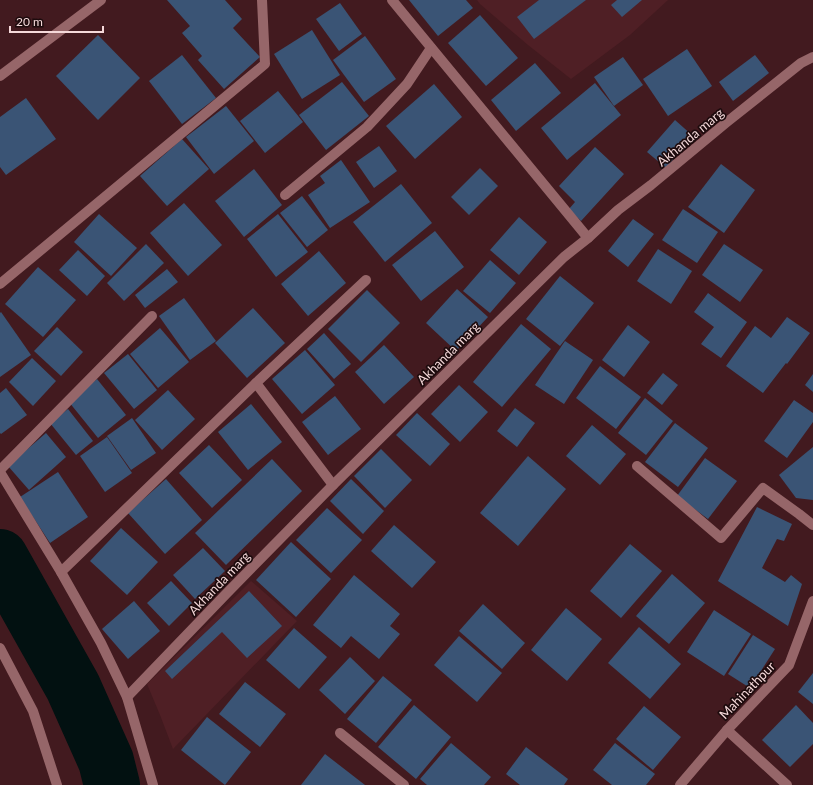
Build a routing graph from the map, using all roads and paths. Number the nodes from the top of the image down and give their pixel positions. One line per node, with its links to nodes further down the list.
1 (101, 0): 6 (street)
2 (262, 0): 10 (street)
3 (392, 0): 4 (street)
4 (431, 48): 7 (street); 8 (street)
5 (813, 57): 8 (street, Akhanda marg)
6 (0, 76)
7 (285, 195)
8 (588, 238): 15 (street, Akhanda marg)
9 (366, 280): 12 (street)
10 (0, 284)
11 (152, 316): 14 (street)
12 (256, 383): 15 (street); 17 (street)
13 (637, 466): 16 (street)
14 (0, 471): 17 (street)
15 (333, 484): 20 (street, Akhanda marg)
16 (813, 525)
17 (61, 572): 20 (street)
18 (813, 601): 21 (street, Mahinathpur)
19 (0, 648): 23 (street)
20 (127, 697): 24 (street)
21 (727, 730): 26 (street, Mahinathpur); 27 (street)
22 (340, 733): 25 (street)
23 (57, 785)
24 (153, 785)
25 (404, 785)
26 (680, 785)
27 (787, 785)

